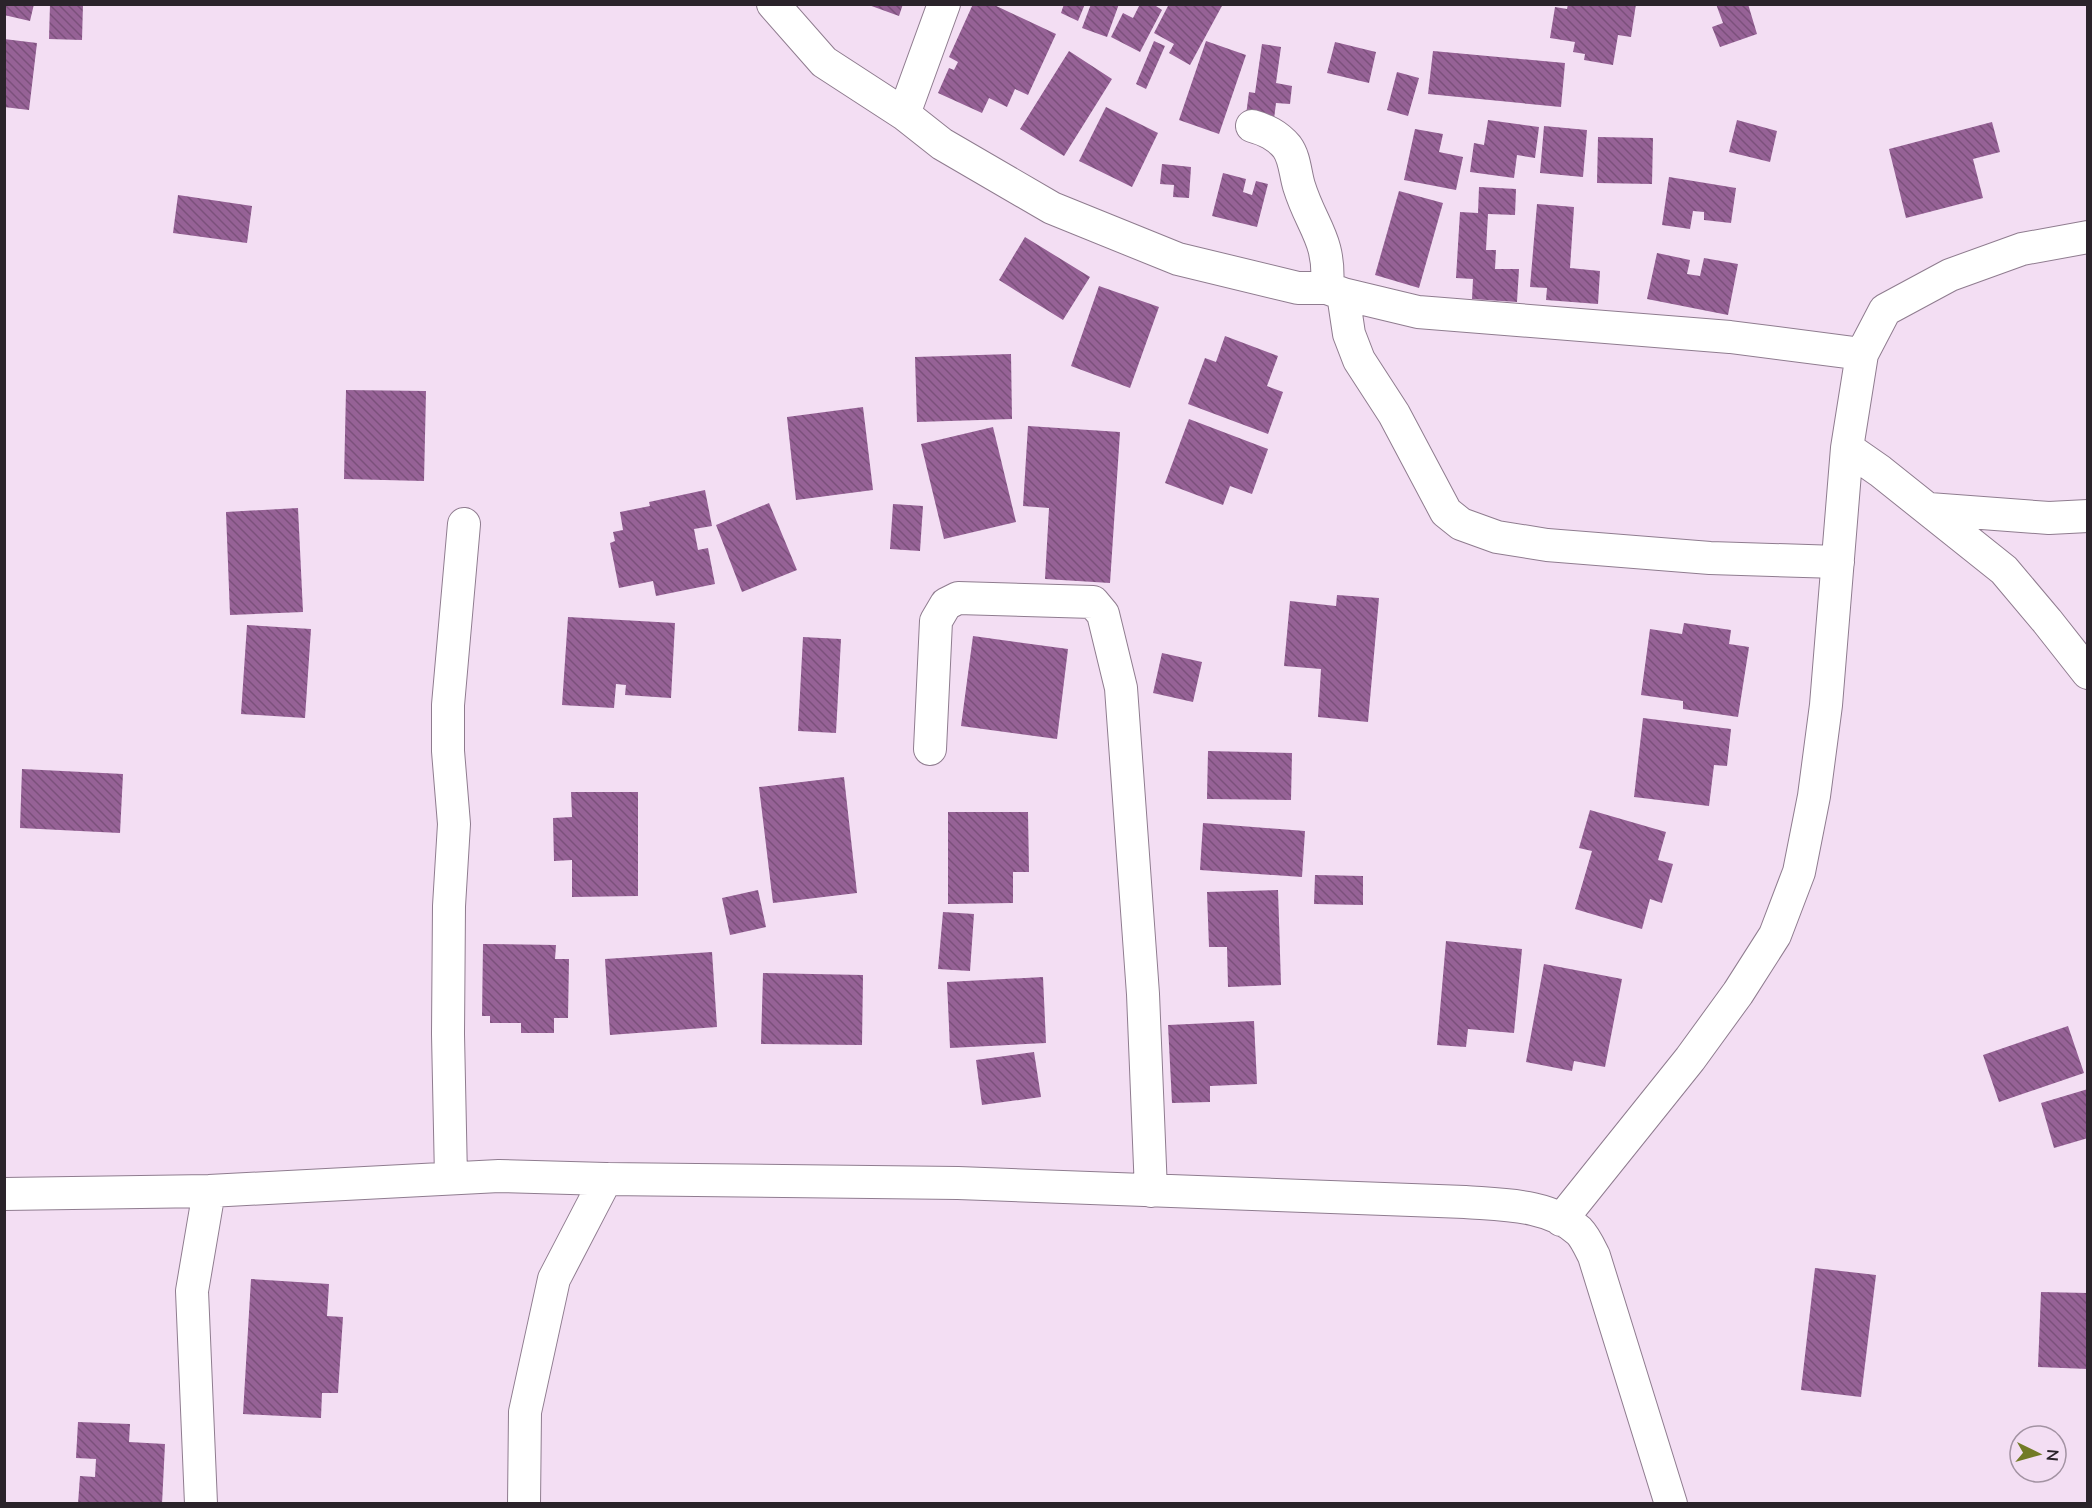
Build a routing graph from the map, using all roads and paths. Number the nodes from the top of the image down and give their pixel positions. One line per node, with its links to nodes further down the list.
1 (773, 4): 3 (street)
2 (944, 4): 3 (street)
3 (904, 114): 6 (street)
4 (1252, 126): 6 (street)
5 (2088, 237): 7 (street)
6 (1335, 291): 7 (street); 12 (street)
7 (1862, 354): 8 (street)
8 (1847, 448): 9 (street); 12 (street)
9 (1929, 509): 10 (street); 13 (street)
10 (2088, 516)
11 (464, 524): 15 (street)
12 (1838, 562): 20 (street)
13 (2088, 673)
14 (930, 749): 18 (street)
15 (451, 1178): 16 (street); 17 (street)
16 (606, 1179): 18 (street); 22 (street)
17 (209, 1191): 19 (street); 21 (street)
18 (1151, 1191): 20 (street)
19 (4, 1194)
20 (1561, 1220): 23 (street)
21 (201, 1503)
22 (524, 1503)
23 (1671, 1503)

